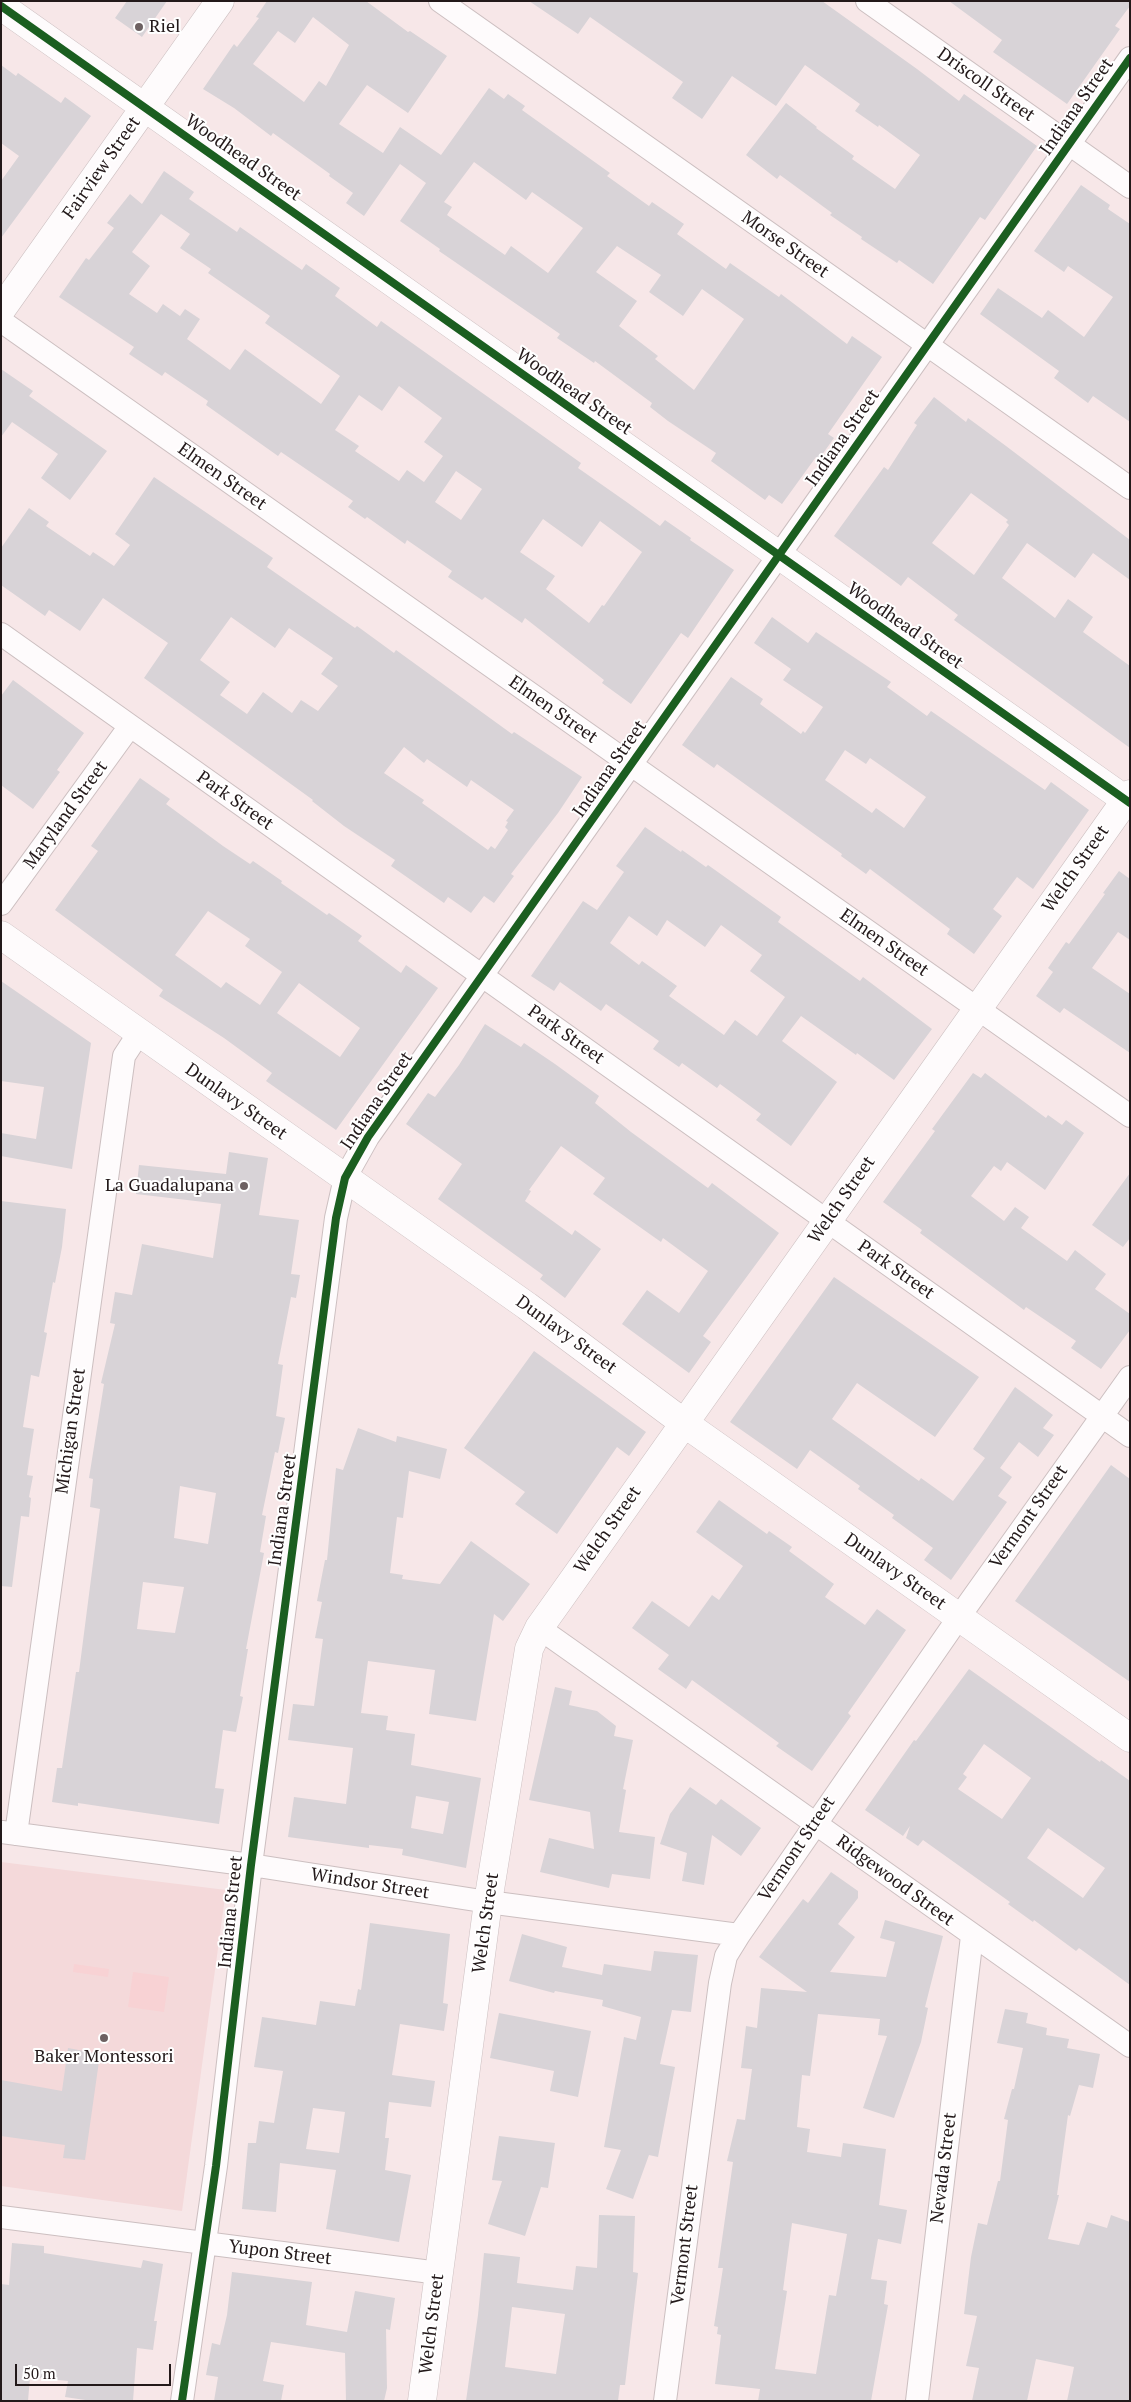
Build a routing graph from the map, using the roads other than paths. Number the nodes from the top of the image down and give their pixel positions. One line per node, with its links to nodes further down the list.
1 (220, 1): 6 (street, Fairview Street)
2 (440, 1): 11 (street, Morse Street)
3 (867, 1): 7 (street, Driscoll Street)
4 (1, 6): 6 (street, Woodhead Street)
5 (1130, 58): 7 (street, Indiana Street)
6 (145, 107): 9 (street, Fairview Street); 13 (street, Woodhead Street)
7 (1069, 144): 8 (street, Driscoll Street); 11 (street, Indiana Street)
8 (1130, 187)
9 (1, 310)
10 (1, 321): 16 (street, Elmen Street)
11 (927, 345): 12 (street, Morse Street); 13 (street, Indiana Street)
12 (1130, 488)
13 (779, 555): 16 (street, Indiana Street); 17 (street, Woodhead Street)
14 (1, 634): 15 (street, Park Street)
15 (130, 726): 18 (street, Maryland Street); 20 (street, Park Street)
16 (631, 765): 20 (street, Indiana Street); 21 (street, Elmen Street)
17 (1128, 799): 21 (street, Welch Street)
18 (1, 904)
19 (1, 935): 22 (street, Dunlavy Street)
20 (482, 976): 24 (street, Indiana Street); 25 (street, Park Street)
21 (978, 1009): 23 (street, Elmen Street); 25 (street, Welch Street)
22 (139, 1033): 24 (street, Dunlavy Street); 34 (street, Michigan Street)
23 (1130, 1116)
24 (345, 1178): 28 (street, Dunlavy Street); 35 (street, Indiana Street)
25 (827, 1221): 27 (street, Park Street); 28 (street, Welch Street)
26 (1130, 1377): 27 (street, Vermont Street)
27 (1102, 1416): 29 (street, Park Street); 30 (street, Vermont Street)
28 (684, 1423): 30 (street, Dunlavy Street); 31 (street, Welch Street)
29 (1130, 1436)
30 (959, 1617): 32 (street, Dunlavy Street); 33 (street, Vermont Street)
31 (539, 1628): 33 (street, Ridgewood Street); 36 (street, Welch Street)
32 (1130, 1738)
33 (815, 1823): 37 (street, Vermont Street); 38 (street, Ridgewood Street)
34 (9, 1833): 35 (street, Windsor Street)
35 (251, 1865): 36 (street, Windsor Street); 41 (street, Indiana Street)
36 (488, 1902): 37 (street, Windsor Street); 42 (street, Welch Street)
37 (738, 1935): 45 (street, Vermont Street)
38 (972, 1936): 39 (street, Ridgewood Street); 46 (street, Nevada Street)
39 (1130, 2046)
40 (1, 2216): 41 (street, Yupon Street)
41 (204, 2243): 42 (street, Yupon Street); 43 (street, Indiana Street)
42 (439, 2273): 44 (street, Welch Street)
43 (182, 2401)
44 (422, 2401)
45 (665, 2401)
46 (917, 2401)

